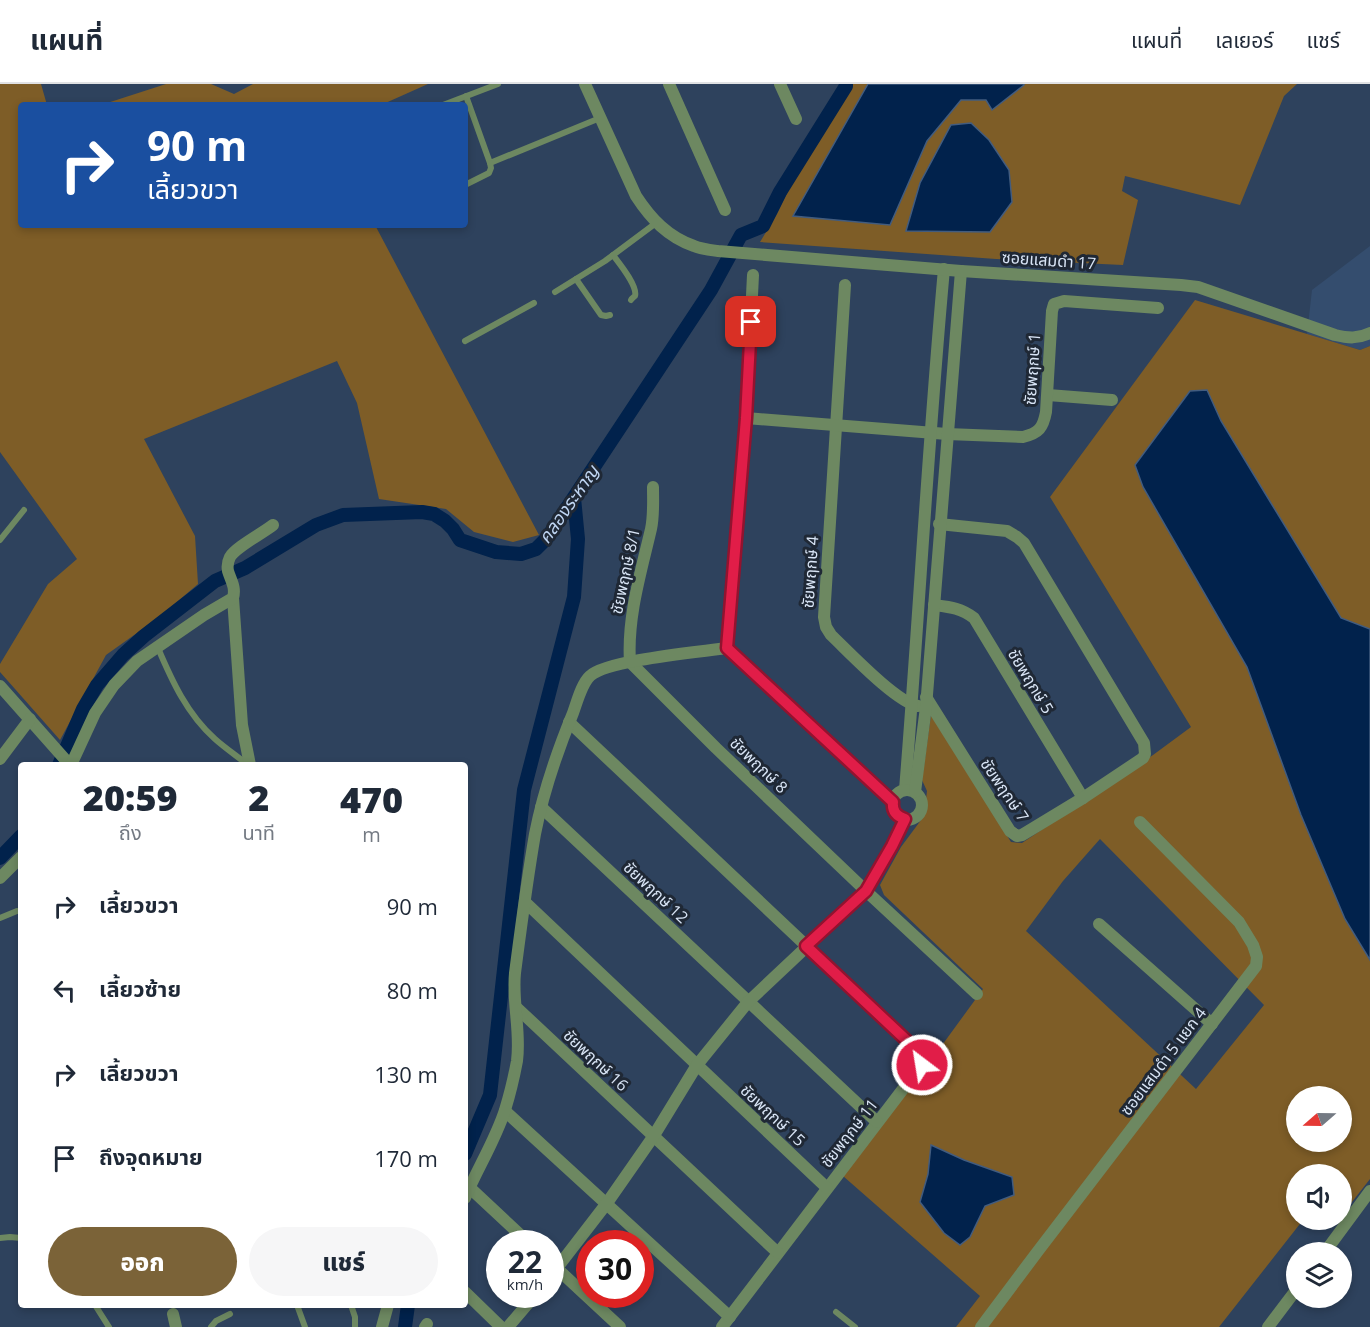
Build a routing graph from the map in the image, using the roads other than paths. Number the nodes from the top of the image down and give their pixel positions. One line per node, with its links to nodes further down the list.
1 (498, 84): 5 (lane)
2 (585, 84): 7 (street, ซอยแสมดำ 17)
3 (669, 84): 11 (street)
4 (780, 84): 8 (street)
5 (466, 96): 6 (lane); 9 (lane)
6 (451, 102)
7 (600, 118): 9 (lane); 12 (street, ซอยแสมดำ 17)
8 (796, 118)
9 (490, 163): 10 (lane)
10 (468, 184)
11 (725, 210)
12 (656, 223): 13 (lane); 14 (street, ซอยแสมดำ 17)
13 (613, 255): 17 (lane); 20 (lane)
14 (944, 269): 15 (street, ซอยแสมดำ 17); 26 (street)
15 (961, 271): 24 (street, ซอยแสมดำ 17); 27 (street)
16 (753, 275): 30 (street)
17 (576, 279): 19 (lane); 23 (lane)
18 (845, 285): 31 (street)
19 (555, 292)
20 (631, 300)
21 (534, 303): 25 (lane)
22 (1158, 308): 28 (street, ชัยพฤกษ์ 1)
23 (610, 315)
24 (1370, 333)
25 (465, 342)
26 (935, 372): 27 (street); 32 (street)
27 (952, 374): 33 (street)
28 (1048, 395): 29 (street); 33 (street, ชัยพฤกษ์ 1)
29 (1112, 400)
30 (746, 418): 31 (street, ชัยพฤกษ์ 1); 46 (street)
31 (836, 425): 32 (street, ชัยพฤกษ์ 1); 50 (street, ชัยพฤกษ์ 4)
32 (931, 432): 33 (street, ชัยพฤกษ์ 1); 34 (street)
33 (947, 434): 35 (street)
34 (928, 480): 35 (street); 41 (street)
35 (943, 482): 38 (street)
36 (653, 487): 47 (street, ชัยพฤกษ์ 8/1)
37 (24, 510): 40 (lane)
38 (939, 524): 42 (street); 59 (street)
39 (273, 525): 43 (street)
40 (0, 540)
41 (920, 565): 42 (street); 50 (street)
42 (936, 567): 44 (street)
43 (234, 592): 45 (street); 57 (street)
44 (934, 604): 49 (street); 59 (street, ชัยพฤกษ์ 5)
45 (158, 648): 55 (street); 56 (lane)
46 (727, 648): 47 (street); 60 (street)
47 (630, 662): 52 (street); 66 (street, ชัยพฤกษ์ 8)
48 (0, 686): 51 (street)
49 (926, 702): 50 (street, ชัยพฤกษ์ 4); 58 (street); 59 (street, ชัยพฤกษ์ 7)
50 (912, 705): 58 (street)
51 (30, 719): 53 (street); 54 (street)
52 (569, 722): 61 (street); 71 (street, ชัยพฤกษ์ 11)
53 (0, 759)
54 (67, 762)
55 (70, 762)
56 (245, 762)
57 (248, 762)
58 (910, 791): 60 (street); 62 (street)
59 (1083, 798)
60 (893, 802): 62 (street)
61 (542, 807): 67 (street); 73 (street, ชัยพฤกษ์ 12)
62 (905, 819): 66 (street)
63 (1140, 822): 75 (street, ซอยแสมดำ 5 แยก 4)
64 (18, 860): 65 (street)
65 (0, 878)
66 (866, 891): 71 (street); 72 (street, ชัยพฤกษ์ 8)
67 (525, 902): 74 (street); 76 (street, ชัยพฤกษ์ 15)
68 (17, 911): 69 (lane)
69 (0, 918)
70 (1099, 924): 75 (street)
71 (806, 946): 73 (street); 78 (street, ชัยพฤกษ์ 11)
72 (977, 994)
73 (748, 1002): 76 (street); 78 (street, ชัยพฤกษ์ 12)
74 (516, 1008): 77 (street); 79 (street, ชัยพฤกษ์ 16)
75 (1212, 1024): 113 (street, ซอยแสมดำ 5 แยก 4)
76 (697, 1065): 79 (street); 80 (street, ชัยพฤกษ์ 15)
77 (505, 1111): 81 (street); 84 (street)
78 (877, 1122): 80 (street, ชัยพฤกษ์ 11)
79 (653, 1137): 84 (street); 89 (street, ชัยพฤกษ์ 16)
80 (827, 1188): 89 (street, ชัยพฤกษ์ 11)
81 (468, 1191)
82 (1370, 1191): 88 (street)
83 (468, 1194): 85 (street)
84 (607, 1203): 90 (street); 102 (street)
85 (513, 1230)
86 (0, 1238): 87 (lane)
87 (18, 1238)
88 (1332, 1242)
89 (778, 1253): 102 (street, ชัยพฤกษ์ 11)
90 (564, 1256)
91 (564, 1279): 111 (street)
92 (468, 1296): 109 (street)
93 (1286, 1303): 114 (street)
94 (97, 1308): 103 (lane)
95 (298, 1308): 106 (lane)
96 (352, 1308): 107 (lane)
97 (387, 1308): 108 (street)
98 (524, 1308): 110 (street)
99 (836, 1312): 112 (lane)
100 (173, 1314): 104 (street)
101 (230, 1314): 105 (lane)
102 (726, 1322)
103 (109, 1327)
104 (176, 1327)
105 (211, 1327)
106 (305, 1327)
107 (355, 1327)
108 (382, 1327)
109 (501, 1327)
110 (508, 1327)
111 (620, 1327)
112 (855, 1327)
113 (981, 1327)
114 (1268, 1327)

